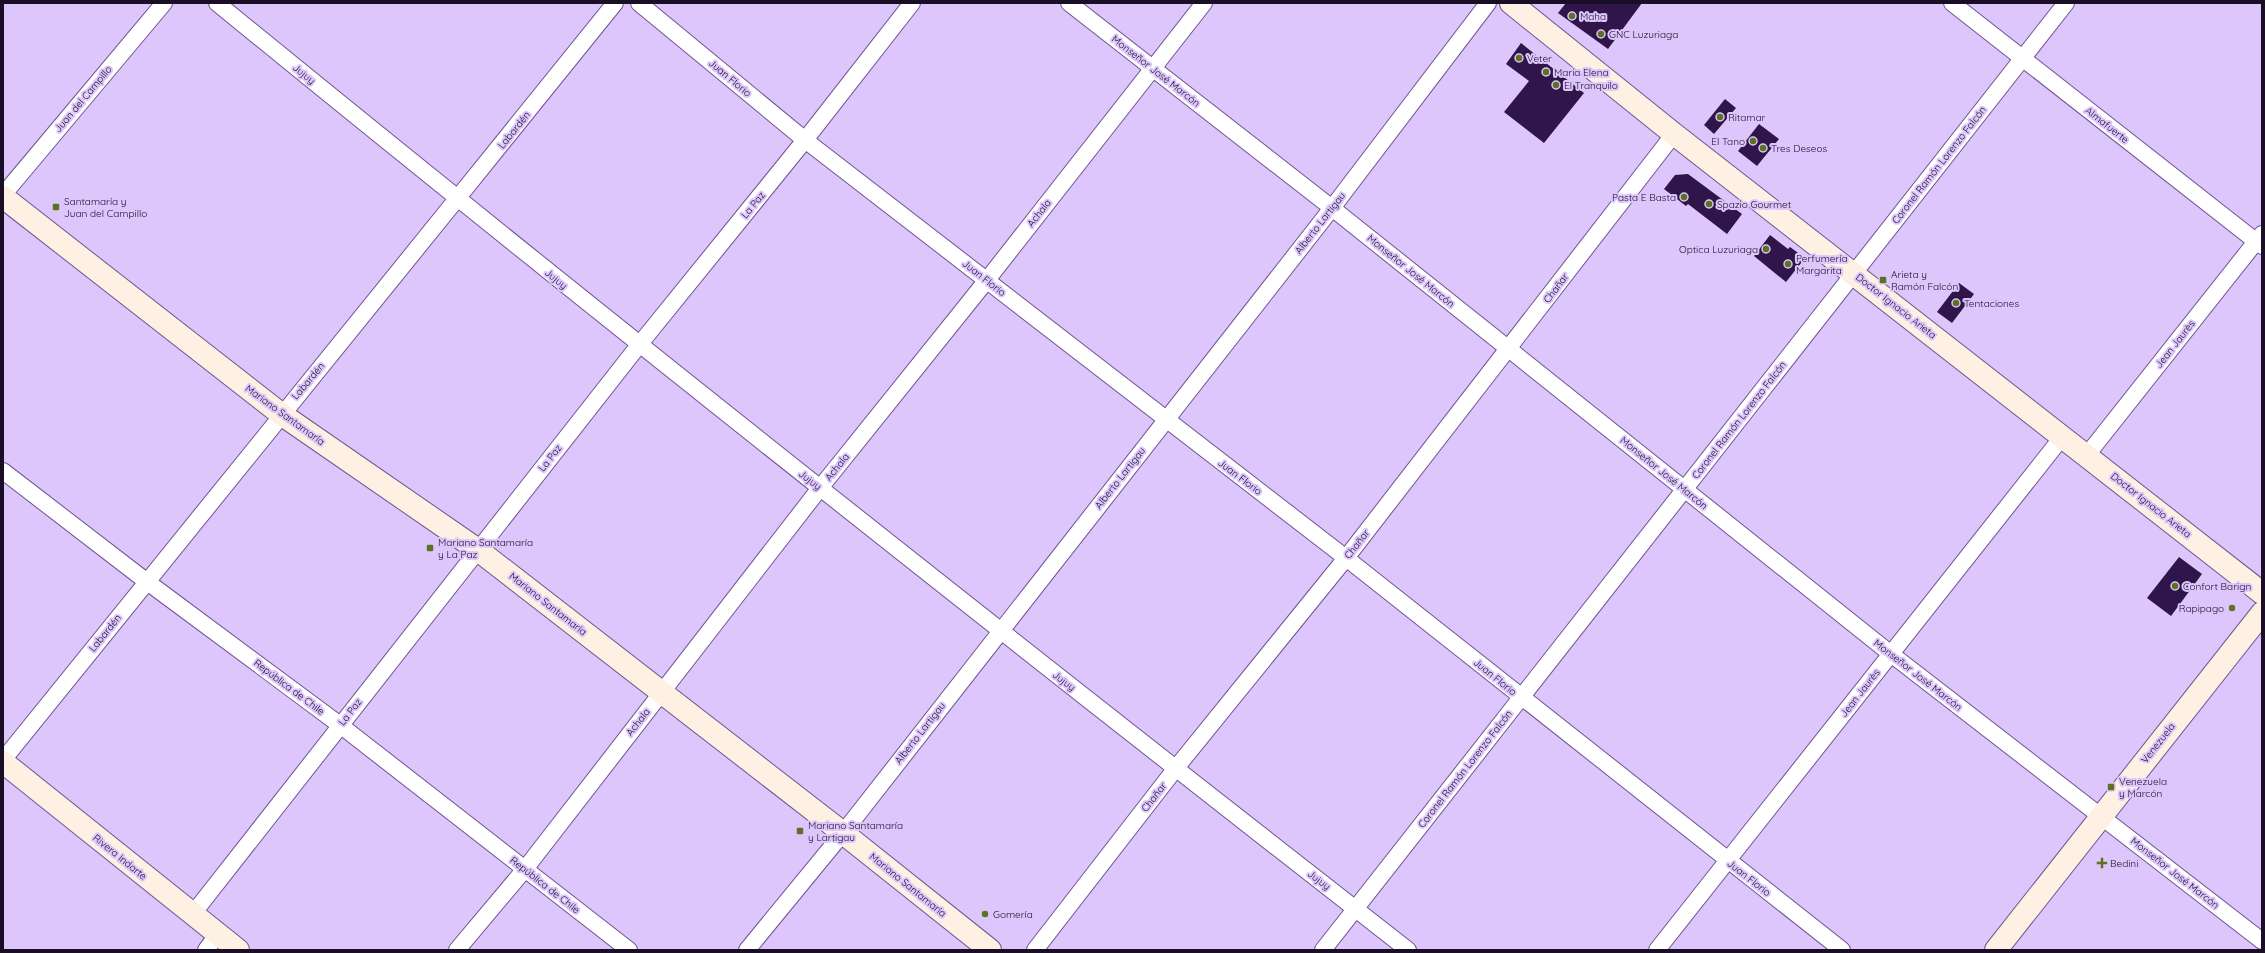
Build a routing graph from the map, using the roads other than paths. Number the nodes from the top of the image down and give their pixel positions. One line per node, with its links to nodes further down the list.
1 (164, 3): 16 (street, Juan del Campillo)
2 (217, 3): 17 (street, Jujuy)
3 (615, 3): 17 (street, Labardén)
4 (639, 3): 15 (street, Juan Florio)
5 (912, 3): 15 (street, La Paz)
6 (1069, 3): 13 (street, Monseñor José Marcón)
7 (1204, 3): 13 (street, Achala)
8 (1488, 3): 18 (street, Alberto Lartigau)
9 (1511, 3): 14 (street, Doctor Ignacio Arieta)
10 (1952, 3): 12 (street, Almafuerte)
11 (2066, 3): 12 (street, Coronel Ramón Lorenzo Falcón)
12 (2022, 59): 19 (street, Almafuerte); 20 (street, Coronel Ramón Lorenzo Falcón)
13 (1152, 69): 18 (street, Monseñor José Marcón); 21 (street, Achala)
14 (1674, 134): 20 (street, Doctor Ignacio Arieta); 23 (street, Chañar)
15 (805, 140): 21 (street, Juan Florio); 22 (street, La Paz)
16 (3, 196): 24 (street, Mariano Santamaría)
17 (458, 200): 22 (street, Jujuy); 24 (street, Labardén)
18 (1332, 208): 23 (street, Monseñor José Marcón); 25 (street, Alberto Lartigau)
19 (2260, 240): 27 (street, Jean Jaurès)
20 (1854, 273): 26 (street, Doctor Ignacio Arieta); 30 (street, Coronel Ramón Lorenzo Falcón)
21 (987, 280): 25 (street, Juan Florio); 29 (street, Achala)
22 (639, 345): 29 (street, Jujuy); 31 (street, La Paz)
23 (1509, 349): 30 (street, Monseñor José Marcón); 32 (street, Chañar)
24 (281, 414): 31 (street, Mariano Santamaría); 33 (street, Labardén)
25 (1165, 420): 32 (street, Juan Florio); 36 (street, Alberto Lartigau)
26 (2063, 436): 27 (street, Doctor Ignacio Arieta); 37 (street, Jean Jaurès)
27 (2087, 455): 34 (street, Doctor Ignacio Arieta)
28 (3, 471): 33 (street, República de Chile)
29 (820, 488): 36 (street, Jujuy); 38 (street, Achala)
30 (1684, 490): 37 (street, Monseñor José Marcón); 39 (street, Coronel Ramón Lorenzo Falcón)
31 (478, 550): 38 (street, Mariano Santamaría); 40 (street, La Paz)
32 (1346, 558): 39 (street, Juan Florio); 42 (street, Chañar)
33 (146, 581): 40 (street, República de Chile); 41 (street, Labardén)
34 (2262, 593)
35 (2262, 613): 43 (street, Venezuela)
36 (999, 631): 42 (street, Jujuy); 44 (street, Alberto Lartigau)
37 (1891, 654): 43 (street, Monseñor José Marcón); 45 (street, Jean Jaurès)
38 (661, 693): 44 (street, Mariano Santamaría); 46 (street, Achala)
39 (1520, 697): 45 (street, Juan Florio); 47 (street, Coronel Ramón Lorenzo Falcón)
40 (340, 724): 46 (street, República de Chile); 48 (street, La Paz)
41 (3, 761): 48 (street, Rivera Indarte)
42 (1176, 768): 47 (street, Jujuy); 56 (street, Chañar)
43 (2101, 816): 49 (street, Monseñor José Marcón); 61 (street, Venezuela)
44 (843, 833): 54 (street, Alberto Lartigau); 55 (street, Mariano Santamaría)
45 (1728, 861): 59 (street, Jean Jaurès); 60 (street, Juan Florio)
46 (525, 869): 52 (street, Achala); 53 (street, República de Chile)
47 (1356, 909): 57 (street, Coronel Ramón Lorenzo Falcón); 58 (street, Jujuy)
48 (192, 915): 50 (street, Rivera Indarte)
49 (2262, 941)
50 (212, 942): 51 (street, Rivera Indarte)
51 (238, 950)
52 (457, 950)
53 (629, 950)
54 (747, 950)
55 (990, 950)
56 (1035, 950)
57 (1323, 950)
58 (1408, 950)
59 (1658, 950)
60 (1842, 950)
61 (1996, 950)

